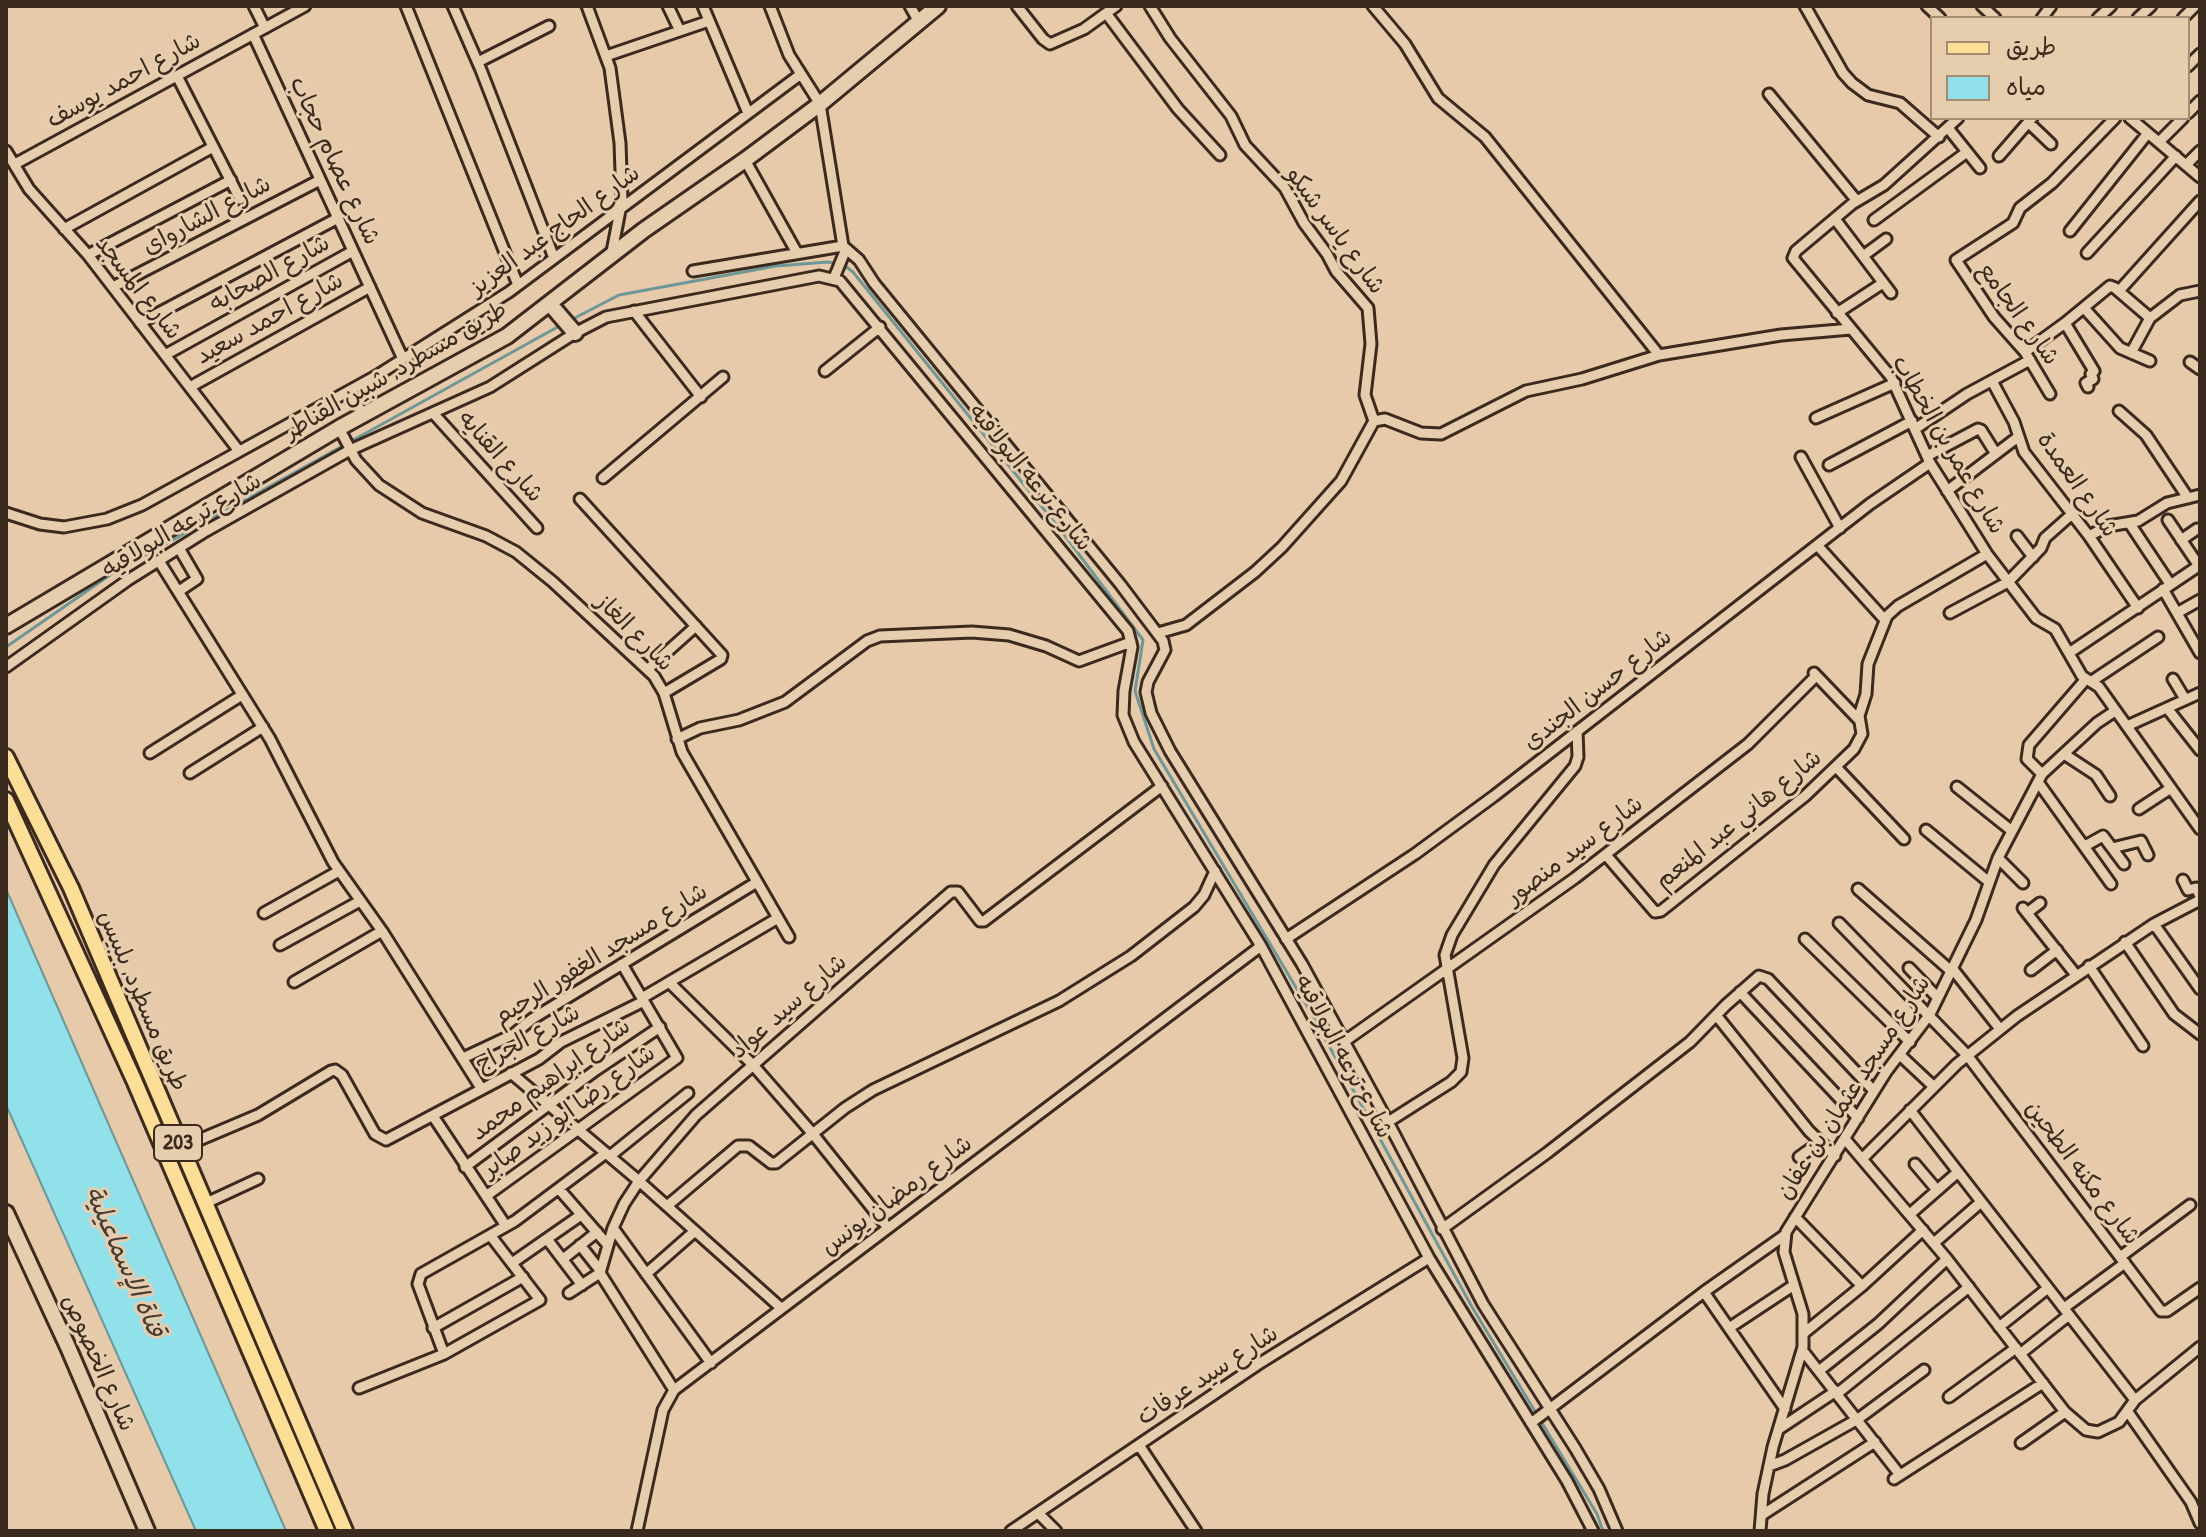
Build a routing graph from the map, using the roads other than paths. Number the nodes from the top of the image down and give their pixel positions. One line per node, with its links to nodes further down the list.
1 (254, 6): 20 (street)
2 (305, 6): 20 (street)
3 (406, 6): 75 (street)
4 (453, 6): 24 (street)
5 (587, 6): 23 (street)
6 (668, 6): 21 (street)
7 (703, 6): 17 (street)
8 (770, 6): 26 (street)
9 (910, 6): 18 (street)
10 (938, 6): 18 (main road, طريق مسطرد, شبين القناطر)
11 (1017, 6): 16 (street)
12 (1116, 6): 16 (street)
13 (1150, 6): 112 (street, شارع ياسر شيكو)
14 (1373, 6): 93 (street)
15 (1805, 6): 37 (street)
16 (1106, 13): 44 (street)
17 (709, 21): 21 (street); 29 (street)
18 (919, 22): 28 (main road, طريق مسطرد, شبين القناطر)
19 (549, 26): 24 (street)
20 (265, 28): 22 (street)
21 (680, 31): 23 (street)
22 (253, 34): 25 (street, شارع احمد يوسف); 53 (street, شارع عصام حجاب)
23 (606, 56): 57 (street)
24 (478, 62): 71 (street)
25 (177, 76): 40 (street); 48 (street, شارع احمد يوسف)
26 (803, 77): 28 (street); 29 (street, شارع الحاج عبد العزيز)
27 (1769, 94): 55 (street)
28 (818, 100): 47 (main road, طريق مسطرد, شبين القناطر); 64 (street)
29 (748, 113): 57 (street, شارع الحاج عبد العزيز)
30 (1956, 120): 35 (street)
31 (2030, 120): 39 (street); 45 (street)
32 (2113, 120): 94 (street, شارع الجامع)
33 (2133, 120): 36 (street)
34 (2181, 120): 38 (street)
35 (1948, 128): 37 (street); 43 (street)
36 (2148, 133): 38 (street); 62 (street)
37 (1939, 137): 55 (street)
38 (2159, 142): 46 (street)
39 (2051, 144)
40 (213, 147): 52 (street); 61 (street)
41 (6, 151): 48 (street, شارع المسجد)
42 (2200, 151): 49 (street)
43 (1967, 152): 50 (street); 60 (street)
44 (1220, 155)
45 (1999, 156)
46 (2176, 156): 49 (street); 67 (street)
47 (745, 160): 66 (street); 70 (main road, طريق مسطرد, شبين القناطر)
48 (15, 164): 61 (street, شارع المسجد)
49 (2186, 165): 51 (street)
50 (1980, 168)
51 (2200, 177)
52 (231, 180): 54 (street); 68 (street)
53 (320, 180): 58 (street, شارع عصام حجاب); 76 (street, شارع الشارواى)
54 (240, 199)
55 (1857, 201): 59 (street)
56 (2200, 201): 78 (street)
57 (620, 210): 70 (street); 71 (street, شارع الحاج عبد العزيز)
58 (338, 218): 65 (street, شارع عصام حجاب); 86 (street)
59 (1835, 219): 69 (street); 84 (street, شارع عمر بن الخطاب)
60 (1874, 220)
61 (64, 229): 68 (street, شارع المسجد)
62 (2070, 231)
63 (1886, 239): 69 (street)
64 (844, 250): 66 (street); 73 (street); 153 (street, شارع ترعه البولاقيه)
65 (353, 251): 77 (street, شارع عصام حجاب); 92 (street, شارع الصحابه)
66 (797, 253): 72 (street)
67 (2087, 253)
68 (88, 255): 76 (street, شارع المسجد)
69 (1863, 256): 74 (street)
70 (611, 257): 82 (main road, طريق مسطرد, شبين القناطر)
71 (554, 258): 75 (street, شارع الحاج عبد العزيز)
72 (693, 271)
73 (835, 275): 83 (street, شارع ترعه البولاقيه); 88 (street, شارع ترعه البولاقيه)
74 (1883, 283): 80 (street); 84 (street)
75 (518, 285): 95 (street, شارع الحاج عبد العزيز)
76 (113, 287): 86 (street, شارع المسجد)
77 (370, 287): 95 (street, شارع عصام حجاب); 103 (street, شارع احمد سعيد)
78 (2119, 291): 81 (street); 85 (street)
79 (2200, 291): 85 (street)
80 (1891, 293)
81 (2084, 308): 87 (street); 91 (street)
82 (555, 310): 90 (main road); 110 (main road, طريق مسطرد, شبين القناطر)
83 (634, 311): 90 (street, شارع ترعه البولاقيه); 107 (street)
84 (1837, 313): 89 (street, شارع عمر بن الخطاب)
85 (2150, 318): 91 (street)
86 (140, 323): 92 (street, شارع المسجد)
87 (2065, 323): 94 (street); 104 (street)
88 (880, 327): 99 (street); 155 (street, شارع ترعه البولاقيه)
89 (1851, 329): 93 (street); 102 (street, شارع عمر بن الخطاب)
90 (574, 331): 109 (street, شارع ترعه البولاقيه)
91 (2131, 353): 96 (street)
92 (165, 355): 103 (street, شارع المسجد)
93 (1659, 355): 112 (street)
94 (2028, 356): 101 (street); 106 (street, شارع الجامع)
95 (403, 359): 105 (street, شارع الحاج عبد العزيز)
96 (2150, 361)
97 (2190, 362): 98 (street)
98 (2200, 369)
99 (825, 371)
100 (723, 377): 107 (street)
101 (1992, 381): 113 (street); 115 (street, شارع العمدة)
102 (1895, 383): 111 (street); 113 (street, شارع عمر بن الخطاب)
103 (190, 387): 117 (street, شارع المسجد)
104 (2088, 387)
105 (351, 390): 110 (street); 117 (street, شارع الحاج عبد العزيز)
106 (2050, 394)
107 (701, 397): 122 (street)
108 (2119, 411): 125 (street)
109 (433, 413): 116 (street, شارع ترعه البولاقيه); 131 (street, شارع القنايه)
110 (363, 416): 114 (main road, طريق مسطرد, شبين القناطر)
111 (1816, 418)
112 (1374, 421): 153 (street)
113 (1913, 425): 120 (street, شارع عمر بن الخطاب); 121 (street)
114 (339, 428): 116 (street, شارع الغاز); 151 (main road, طريق مسطرد, شبين القناطر)
115 (2018, 437): 118 (street); 128 (street, شارع العمدة)
116 (350, 450): 138 (street, شارع ترعه البولاقيه); 159 (street, شارع الغاز)
117 (239, 451): 127 (street, شارع الحاج عبد العزيز)
118 (1996, 454): 120 (street, شارع حسن الجندى); 123 (street)
119 (1801, 457): 132 (street)
120 (1928, 460): 123 (street, شارع عمر بن الخطاب); 132 (street, شارع حسن الجندى)
121 (1829, 465)
122 (603, 478)
123 (1947, 491): 139 (street, شارع عمر بن الخطاب)
124 (2200, 495): 125 (street)
125 (2188, 498): 130 (street)
126 (580, 499): 152 (street)
127 (6, 513)
128 (2072, 514): 135 (street, شارع العمدة); 140 (street)
129 (2168, 520): 136 (street)
130 (2130, 524): 135 (street); 144 (street)
131 (537, 528)
132 (1840, 528): 137 (street, شارع حسن الجندى)
133 (2197, 529): 136 (street)
134 (2017, 536): 140 (street)
135 (2089, 536): 147 (street, شارع العمدة)
136 (2181, 540): 142 (street)
137 (1817, 545): 150 (street); 171 (street, شارع حسن الجندى)
138 (179, 548): 141 (street, شارع ترعه البولاقيه); 145 (street)
139 (1987, 554): 143 (street, شارع عمر بن الخطاب); 150 (street)
140 (2033, 557): 143 (street)
141 (159, 561): 145 (street); 158 (street, شارع ترعه البولاقيه)
142 (2199, 565): 144 (street)
143 (2008, 582): 148 (street); 156 (street, شارع عمر بن الخطاب)
144 (2167, 587): 147 (street); 149 (street)
145 (179, 591): 164 (street)
146 (2200, 600): 149 (street)
147 (2138, 608): 156 (street)
148 (1950, 613)
149 (2177, 613): 157 (street)
150 (1885, 620): 168 (street, شارع هاني عبد المنعم)
151 (6, 626)
152 (696, 626): 159 (street); 162 (street)
153 (1158, 633): 213 (street, شارع ترعه البولاقيه)
154 (2158, 637): 161 (street)
155 (1131, 642): 172 (street); 180 (street, شارع ترعه البولاقيه)
156 (2069, 653): 161 (street, شارع عمر بن الخطاب)
157 (2200, 653)
158 (6, 667)
159 (648, 669): 162 (street, شارع الغاز)
160 (2173, 679): 165 (street)
161 (2089, 680): 167 (street, شارع عمر بن الخطاب); 179 (street)
162 (664, 693): 172 (street, شارع الغاز)
163 (2200, 693): 165 (street)
164 (242, 695): 170 (street); 174 (street)
165 (2185, 699): 166 (street)
166 (2167, 708): 169 (street); 173 (street)
167 (2115, 711): 169 (street, شارع عمر بن الخطاب); 175 (street, شارع مسجد عثمان بن عفان)
168 (1859, 720): 177 (street, شارع هاني عبد المنعم); 192 (street, شارع سيد منصور)
169 (2127, 726): 182 (street, شارع عمر بن الخطاب)
170 (263, 727): 178 (street); 196 (street)
171 (1577, 731): 213 (street, شارع حسن الجندى); 222 (street)
172 (677, 739): 199 (street, شارع الغاز)
173 (2200, 750)
174 (150, 753)
175 (2064, 754): 179 (street, شارع مسجد عثمان بن عفان); 183 (street)
176 (6, 757): 258 (main road, طريق مسطرد, بلبيس / 203)
177 (1836, 767): 189 (street); 192 (street, شارع هاني عبد المنعم)
178 (190, 773)
179 (2040, 778): 188 (street, شارع مسجد عثمان بن عفان); 190 (street)
180 (1162, 786): 197 (street, شارع ترعه البولاقيه); 243 (street, شارع سيد عواد)
181 (1957, 787): 188 (street)
182 (2171, 788): 185 (street); 186 (street, شارع عمر بن الخطاب)
183 (2110, 796)
184 (6, 800): 342 (main road, طريق مسطرد, بلبيس / 203)
185 (2139, 809)
186 (2200, 829)
187 (1926, 830): 200 (street)
188 (2012, 831): 194 (street, شارع مسجد عثمان بن عفان)
189 (1904, 839)
190 (2085, 846): 191 (street); 202 (street)
191 (2112, 848): 193 (street); 195 (street)
192 (1606, 855): 222 (street, شارع سيد منصور)
193 (2148, 855)
194 (1998, 858): 200 (street, شارع مسجد عثمان بن عفان); 201 (street)
195 (2124, 864)
196 (339, 871): 205 (street); 207 (street)
197 (1215, 871): 217 (street, شارع ترعه البولاقيه); 255 (street)
198 (2183, 880): 204 (street)
199 (757, 882): 208 (street, شارع الغاز); 219 (street, شارع مسجد الغفور الرحيم)
200 (1989, 882): 223 (street, شارع مسجد عثمان بن عفان)
201 (2023, 883)
202 (2111, 884)
203 (1858, 889): 223 (street)
204 (2200, 898): 210 (street)
205 (360, 901): 211 (street); 216 (street)
206 (2040, 903): 218 (street)
207 (264, 913)
208 (778, 918): 212 (street, شارع الغاز); 227 (street, شارع الجراج)
209 (1839, 923): 232 (street, شارع مكنه الطحين)
210 (2154, 924): 215 (street); 228 (street)
211 (382, 931): 226 (street); 242 (street)
212 (789, 937)
213 (1286, 939): 237 (street, شارع ترعه البولاقيه)
214 (1805, 939): 238 (street)
215 (2125, 942): 220 (street); 236 (street)
216 (280, 945)
217 (1261, 946): 281 (street, شارع رمضان يونس); 292 (street, شارع ترعه البولاقيه)
218 (2057, 950): 224 (street); 225 (street)
219 (622, 964): 231 (street); 242 (street, شارع مسجد الغفور الرحيم)
220 (2089, 966): 225 (street); 239 (street)
221 (1909, 968): 230 (street)
222 (1445, 970): 237 (street, شارع سيد منصور); 253 (street)
223 (1952, 970): 230 (street, شارع مسجد عثمان بن عفان); 235 (street)
224 (2031, 970)
225 (2076, 975): 235 (street)
226 (294, 982)
227 (669, 982): 231 (street, شارع الجراج); 243 (street)
228 (2200, 989)
229 (1740, 992): 233 (street); 247 (street); 252 (street)
230 (1938, 998): 232 (street, شارع مسجد عثمان بن عفان)
231 (643, 999): 234 (street); 244 (street, شارع الجراج)
232 (1930, 1014): 238 (street, شارع مسجد عثمان بن عفان); 241 (street, شارع مكنه الطحين)
233 (1716, 1015): 257 (street); 282 (street)
234 (660, 1027): 249 (street, شارع ابراهيم محمد); 254 (street, شارع رضا ابو زيد صابر)
235 (2000, 1029): 241 (street)
236 (2200, 1034)
237 (1345, 1041): 253 (street, شارع ترعه البولاقيه)
238 (1910, 1042): 240 (street, شارع مسجد عثمان بن عفان)
239 (2143, 1046)
240 (1900, 1055): 245 (street); 247 (street, شارع مسجد عثمان بن عفان)
241 (1967, 1055): 245 (street); 295 (street, شارع مكنه الطحين)
242 (463, 1058): 246 (street)
243 (753, 1065): 255 (street); 267 (street, شارع سيد عواد)
244 (511, 1073): 246 (street, شارع الجراج); 249 (street)
245 (1933, 1086): 250 (street)
246 (481, 1088): 251 (street, شارع الجراج)
247 (1874, 1091): 252 (street, شارع مسجد عثمان بن عفان)
248 (688, 1093): 259 (street)
249 (548, 1105): 254 (street); 264 (street, شارع ابراهيم محمد)
250 (1910, 1110): 262 (street); 265 (street)
251 (433, 1116): 258 (street, شارع الجراج); 264 (street)
252 (1858, 1118): 256 (street, شارع مسجد عثمان بن عفان)
253 (1388, 1122): 282 (street, شارع ترعه البولاقيه)
254 (578, 1130): 259 (street); 270 (street, شارع رضا ابو زيد صابر)
255 (813, 1134): 274 (street); 281 (street)
256 (1845, 1139): 260 (street, شارع مسجد عثمان بن عفان); 262 (street)
257 (1820, 1142): 260 (street); 261 (street)
258 (180, 1148): 272 (main road, طريق مسطرد, بلبيس / 203)
259 (608, 1154): 267 (street); 268 (street)
260 (1835, 1156): 278 (street, شارع مسجد عثمان بن عفان)
261 (1799, 1157)
262 (1863, 1158): 276 (street)
263 (1915, 1164): 269 (street)
264 (465, 1167): 270 (street)
265 (1958, 1172): 269 (street); 271 (street)
266 (258, 1179): 272 (street)
267 (639, 1181): 274 (street); 280 (street, شارع سيد عواد)
268 (559, 1189): 277 (street); 279 (street)
269 (1937, 1190): 276 (street)
270 (486, 1196): 279 (street)
271 (1981, 1202): 289 (street); 304 (street)
272 (204, 1204): 343 (main road, طريق مسطرد, بلبيس / 203)
273 (2190, 1205): 295 (street)
274 (667, 1206): 284 (street)
275 (6, 1213): 341 (main road, شارع الخصوص)
276 (1910, 1214): 283 (street)
277 (581, 1215): 285 (street); 288 (street)
278 (1795, 1217): 287 (street, شارع مسجد عثمان بن عفان); 302 (street)
279 (506, 1226): 286 (street)
280 (613, 1228): 290 (street, شارع سيد عواد); 298 (street)
281 (888, 1228): 308 (street, شارع رمضان يونس)
282 (1442, 1229): 327 (street, شارع ترعه البولاقيه)
283 (1923, 1230): 289 (street); 302 (street)
284 (695, 1231): 298 (street); 308 (street)
285 (597, 1232): 290 (street); 291 (street)
286 (490, 1235): 296 (street); 311 (street)
287 (1785, 1235): 301 (street, شارع مسجد عثمان بن عفان); 306 (street)
288 (547, 1239): 293 (street); 296 (street)
289 (1934, 1243): 294 (street)
290 (607, 1244): 297 (street, شارع سيد عواد)
291 (580, 1245): 293 (street); 297 (street)
292 (1429, 1258): 332 (street, شارع ترعه البولاقيه); 336 (street, شارع سيد عرفات)
293 (563, 1259): 300 (street)
294 (1947, 1259): 303 (street); 319 (street)
295 (2123, 1260): 305 (street, شارع مكنه الطحين); 309 (street)
296 (512, 1263): 299 (street)
297 (600, 1271): 300 (street); 323 (street)
298 (646, 1274): 318 (street)
299 (523, 1277): 311 (street); 317 (street)
300 (582, 1285): 307 (street)
301 (1794, 1285): 312 (street); 313 (street, شارع مسجد عثمان بن عفان)
302 (1862, 1286): 313 (street)
303 (1969, 1287): 310 (street); 324 (street)
304 (2048, 1288): 309 (street); 310 (street)
305 (2200, 1288)
306 (1704, 1292): 312 (street); 327 (street)
307 (569, 1293)
308 (781, 1308): 318 (street, شارع رمضان يونس)
309 (2066, 1312): 316 (street); 326 (street)
310 (1999, 1327): 316 (street)
311 (433, 1328): 317 (street)
312 (1729, 1328): 328 (street)
313 (1804, 1333): 315 (street, شارع مسجد عثمان بن عفان)
314 (2200, 1347): 326 (street)
315 (1803, 1351): 319 (street); 328 (street, شارع مسجد عثمان بن عفان)
316 (2018, 1351): 321 (street); 325 (street)
317 (444, 1354): 322 (street)
318 (711, 1363): 323 (street, شارع رمضان يونس)
319 (1820, 1370): 324 (street)
320 (1924, 1370): 331 (street)
321 (2043, 1383): 329 (street); 334 (street)
322 (359, 1388)
323 (674, 1390): 344 (street)
324 (1837, 1392): 331 (street); 333 (street)
325 (1949, 1397)
326 (2135, 1400): 330 (street)
327 (1550, 1408): 332 (street); 349 (street, شارع ترعه البولاقيه)
328 (1785, 1409): 333 (street, شارع مسجد عثمان بن عفان)
329 (2065, 1412): 330 (street); 335 (street)
330 (2128, 1412): 340 (street)
331 (1858, 1419): 334 (street); 337 (street)
332 (1531, 1423): 348 (street, شارع ترعه البولاقيه)
333 (1779, 1429): 337 (street, شارع مسجد عثمان بن عفان)
334 (1875, 1442): 339 (street)
335 (2021, 1443)
336 (1139, 1445): 338 (street, شارع سيد عرفات); 347 (street)
337 (1769, 1466): 339 (street, شارع مسجد عثمان بن عفان)
338 (1038, 1513): 345 (street, شارع سيد عرفات); 346 (street)
339 (1762, 1515): 350 (street, شارع مسجد عثمان بن عفان)
340 (2200, 1523)
341 (147, 1531)
342 (327, 1531)
343 (345, 1531)
344 (637, 1531)
345 (1011, 1531)
346 (1056, 1531)
347 (1196, 1531)
348 (1593, 1531)
349 (1617, 1531)
350 (1760, 1531)

